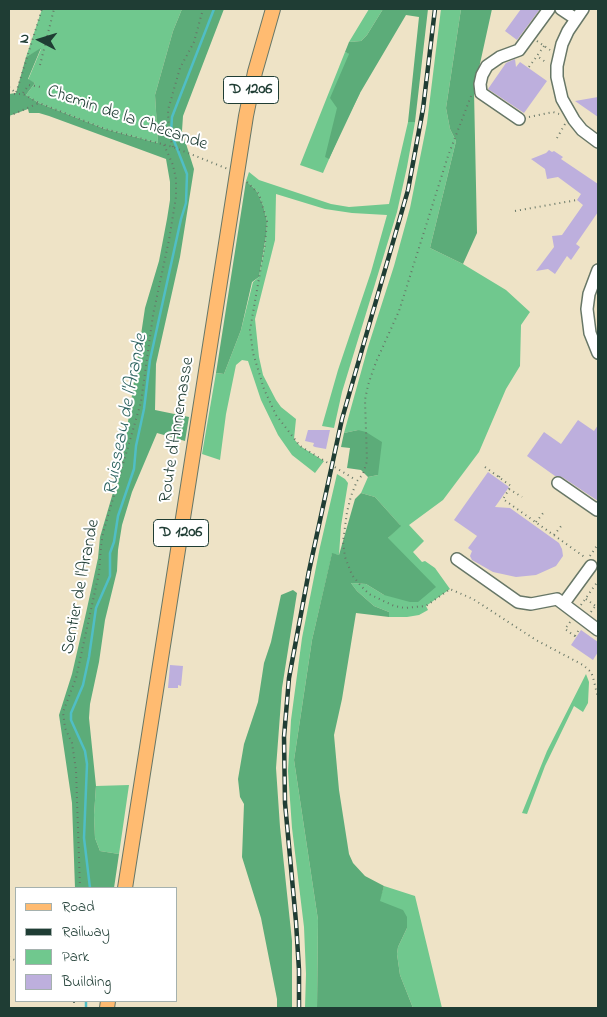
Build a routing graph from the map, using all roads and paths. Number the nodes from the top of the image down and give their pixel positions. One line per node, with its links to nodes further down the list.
1 (42, 9): 19 (path)
2 (54, 9): 13 (path)
3 (203, 9): 31 (path)
4 (273, 9): 32 (main road, Route d'Annemasse / D 1206)
5 (549, 9): 16 (street)
6 (561, 9): 8 (street)
7 (583, 9): 8 (street)
8 (576, 20): 11 (street)
9 (539, 43): 10 (path)
10 (544, 46): 11 (path); 12 (path)
11 (559, 55): 15 (street)
12 (537, 56): 14 (path); 15 (path)
13 (40, 65)
14 (529, 67)
15 (557, 70): 26 (street)
16 (480, 84): 27 (street); 40 (path)
17 (9, 87): 19 (path)
18 (41, 87): 21 (path)
19 (16, 93): 20 (path, Chemin de la Chécande); 21 (path, Chemin de la Chécande)
20 (9, 94)
21 (23, 94): 22 (path, Chemin de la Chécande)
22 (40, 103): 24 (path); 30 (path, Chemin de la Chécande)
23 (547, 113): 25 (path)
24 (9, 116)
25 (533, 116)
26 (571, 116): 28 (path); 29 (street)
27 (519, 119)
28 (557, 138)
29 (598, 142)
30 (164, 145): 31 (path, Chemin de la Chécande); 57 (path, Sentier de l'Arande)
31 (172, 147): 32 (path, Chemin de la Chécande)
32 (237, 175): 40 (path, Chemin de la Chécande); 58 (main road, Route d'Annemasse / D 1206)
33 (577, 200): 34 (path)
34 (515, 211)
35 (598, 270): 36 (street)
36 (598, 353)
37 (485, 468): 39 (path)
38 (502, 473): 39 (path)
39 (499, 478): 42 (path)
40 (357, 481): 56 (path)
41 (558, 483): 44 (street)
42 (509, 489): 43 (path); 46 (path)
43 (522, 497)
44 (598, 508)
45 (544, 512): 46 (path)
46 (536, 522): 48 (path)
47 (562, 525): 48 (path)
48 (554, 535): 51 (path)
49 (598, 544): 51 (path)
50 (457, 559): 53 (street)
51 (592, 562): 53 (street)
52 (586, 598): 54 (path)
53 (564, 603): 55 (street)
54 (597, 607)
55 (598, 630)
56 (598, 698)
57 (80, 887)
58 (125, 887)

